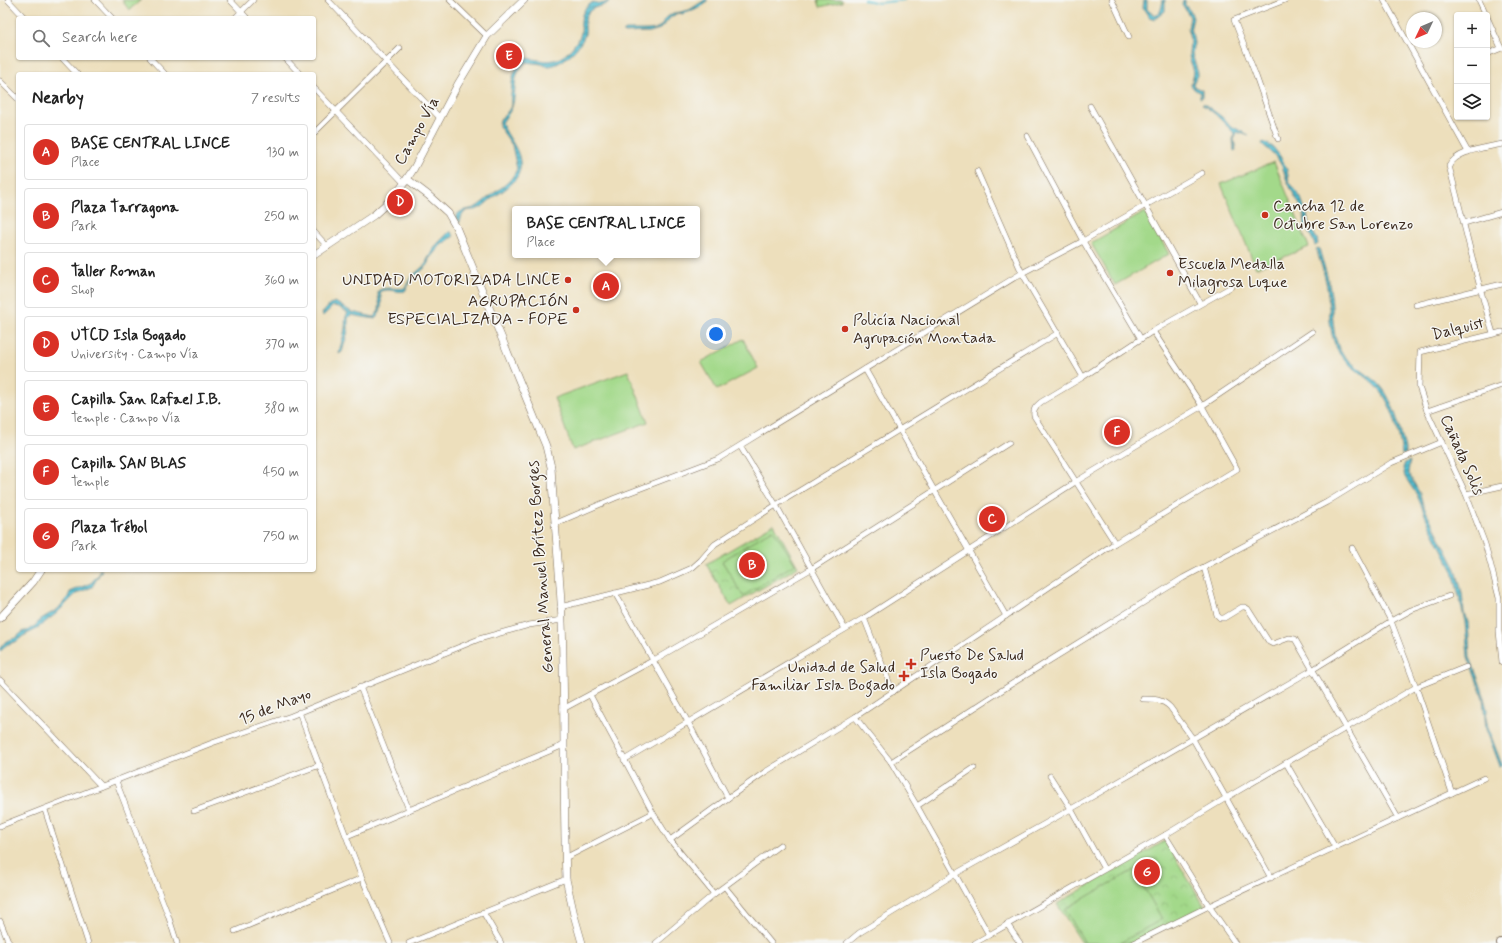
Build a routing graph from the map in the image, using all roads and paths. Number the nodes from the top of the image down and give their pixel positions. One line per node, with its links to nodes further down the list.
1 (8, 0): 14 (street)
2 (96, 0): 15 (street)
3 (230, 0): 12 (street)
4 (253, 0): 12 (street)
5 (328, 0): 27 (street)
6 (450, 0): 19 (street)
7 (524, 0): 19 (street, Campo Vía)
8 (1112, 0): 20 (street)
9 (1285, 0): 39 (street)
10 (1384, 0): 41 (street)
11 (1479, 0): 13 (street)
12 (241, 12): 16 (street); 17 (street)
13 (1485, 12)
14 (23, 16)
15 (110, 16)
16 (237, 16)
17 (245, 16)
18 (1490, 22): 22 (street)
19 (487, 36): 36 (street, Campo Vía)
20 (1129, 37)
21 (400, 48): 27 (street)
22 (1502, 48): 23 (street)
23 (1490, 53)
24 (64, 60): 28 (street)
25 (152, 60): 29 (street)
26 (287, 60): 30 (street)
27 (386, 62): 35 (street); 36 (street)
28 (75, 72)
29 (163, 72)
30 (298, 72)
31 (0, 81): 33 (street)
32 (316, 90): 35 (street)
33 (16, 97)
34 (1090, 106): 45 (street)
35 (336, 111): 37 (street); 44 (street)
36 (440, 118): 44 (street, Campo Vía)
37 (316, 131)
38 (1027, 136): 49 (street)
39 (1278, 139)
40 (1502, 144): 41 (street)
41 (1468, 152): 47 (street)
42 (977, 171): 52 (street)
43 (1202, 173): 45 (street)
44 (405, 181): 50 (street, Campo Vía); 79 (street, General Manuel Brítez Borges)
45 (1145, 205): 49 (street); 56 (street)
46 (1502, 212): 47 (street)
47 (1464, 222): 55 (street)
48 (316, 234): 50 (street)
49 (1084, 241): 52 (street); 63 (street)
50 (328, 247): 51 (street, Campo Vía)
51 (316, 254)
52 (1022, 273): 61 (street); 65 (street)
53 (1502, 284): 55 (street)
54 (1231, 287): 56 (street)
55 (1479, 289): 57 (street); 62 (street)
56 (1200, 303): 58 (street)
57 (1416, 305)
58 (1153, 330): 63 (street); 68 (street)
59 (1312, 332): 68 (street)
60 (1502, 332): 62 (street, Dalquist)
61 (1058, 333): 66 (street); 70 (street)
62 (1493, 333): 64 (street, Dalquist)
63 (1141, 339): 66 (street)
64 (1420, 352): 69 (street, Cañada Solis)
65 (865, 369): 70 (street); 73 (street)
66 (1083, 377): 74 (street)
67 (1502, 385): 69 (street)
68 (1202, 406): 74 (street); 80 (street)
69 (1428, 410): 71 (street, Cañada Solis)
70 (900, 430): 76 (street); 78 (street)
71 (1442, 442): 77 (street, Cañada Solis); 83 (street)
72 (1009, 444): 76 (street)
73 (740, 446): 78 (street); 79 (street)
74 (1077, 481): 80 (street); 82 (street)
75 (1502, 486): 77 (street)
76 (935, 492): 82 (street); 84 (street)
77 (1466, 494): 96 (street, Cañada Solis)
78 (776, 505): 84 (street); 86 (street)
79 (554, 524): 88 (street, General Manuel Brítez Borges)
80 (1116, 543): 89 (street)
81 (1352, 548): 93 (street)
82 (969, 549): 89 (street); 91 (street)
83 (1204, 568): 98 (street); 113 (street)
84 (811, 569): 94 (street); 95 (street)
85 (40, 572): 90 (street)
86 (615, 593): 88 (street); 95 (street)
87 (1449, 596): 93 (street)
88 (560, 607): 92 (street, General Manuel Brítez Borges)
89 (1006, 616): 102 (street)
90 (0, 618)
91 (864, 618): 94 (street); 102 (street)
92 (562, 620): 100 (street, 15 de Mayo); 105 (street, General Manuel Brítez Borges)
93 (1391, 621): 98 (street); 101 (street)
94 (845, 629): 108 (street)
95 (654, 660): 103 (street); 108 (street)
96 (1502, 662)
97 (1466, 667): 101 (street)
98 (1312, 670): 109 (street); 110 (street)
99 (0, 680): 120 (street)
100 (360, 687): 106 (street, 15 de Mayo); 127 (street)
101 (1416, 687): 109 (street); 121 (street)
102 (893, 692): 107 (street)
103 (590, 694): 105 (street); 112 (street)
104 (1143, 699): 110 (street)
105 (563, 709): 111 (street, General Manuel Brítez Borges)
106 (299, 712): 115 (street); 119 (street, 15 de Mayo)
107 (855, 717): 113 (street); 122 (street)
108 (688, 722): 112 (street); 122 (street)
109 (1345, 728): 114 (street); 130 (street)
110 (1193, 739): 123 (street); 125 (street)
111 (564, 745): 127 (street); 137 (street, General Manuel Brítez Borges)
112 (624, 760): 129 (street)
113 (891, 762): 124 (street)
114 (1286, 763): 123 (street); 136 (street)
115 (320, 765): 128 (street); 133 (street)
116 (974, 768): 124 (street)
117 (1050, 776): 125 (street)
118 (1484, 778): 121 (street)
119 (116, 781): 120 (street, 15 de Mayo); 154 (street)
120 (101, 786): 126 (street, 15 de Mayo)
121 (1452, 793): 130 (street)
122 (728, 798): 134 (street)
123 (1226, 798): 132 (street); 141 (street)
124 (917, 806): 139 (street)
125 (1071, 809): 138 (street); 139 (street)
126 (45, 810): 131 (street, 15 de Mayo); 153 (street)
127 (409, 810): 133 (street)
128 (194, 811)
129 (653, 813): 134 (street); 137 (street)
130 (1398, 818): 136 (street)
131 (0, 826)
132 (1165, 835): 138 (street); 145 (street)
133 (347, 836): 140 (street)
134 (670, 840): 144 (street)
135 (780, 845): 143 (street)
136 (1335, 847): 141 (street)
137 (565, 858): 142 (street, General Manuel Brítez Borges)
138 (1104, 869): 148 (street)
139 (955, 874): 150 (street); 161 (street)
140 (362, 878): 149 (street); 155 (street)
141 (1270, 878): 145 (street)
142 (566, 879): 146 (street); 158 (street, General Manuel Brítez Borges)
143 (725, 887): 144 (street); 160 (street)
144 (714, 894): 159 (street)
145 (1209, 906): 164 (street); 165 (street)
146 (483, 912): 151 (street); 157 (street)
147 (0, 921): 152 (street)
148 (1007, 924): 150 (street); 163 (street)
149 (235, 931)
150 (989, 935): 162 (street)
151 (418, 942): 156 (street)
152 (9, 943)
153 (88, 943)
154 (177, 943)
155 (390, 943)
156 (409, 943)
157 (501, 943)
158 (582, 943)
159 (656, 943)
160 (771, 943)
161 (847, 943)
162 (975, 943)
163 (1020, 943)
164 (1134, 943)
165 (1235, 943)

